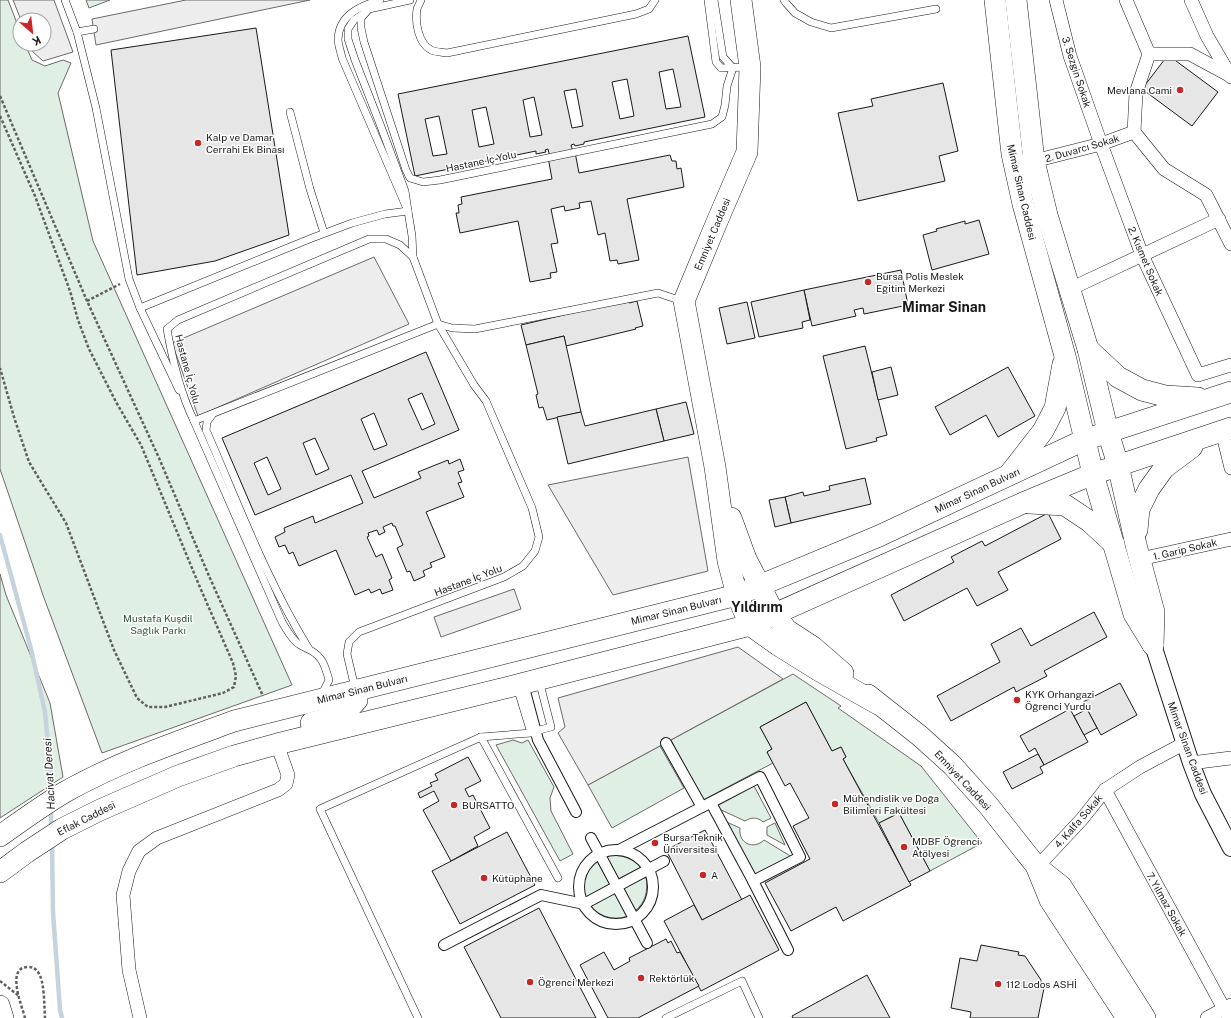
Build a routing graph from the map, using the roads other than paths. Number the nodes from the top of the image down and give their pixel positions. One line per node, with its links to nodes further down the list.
1 (65, 0): 18 (lane)
2 (380, 0): 26 (lane, Hastane İç Yolu)
3 (410, 0): 15 (lane)
4 (421, 0): 5 (lane)
5 (655, 0)
6 (708, 0): 20 (lane)
7 (714, 0): 20 (lane)
8 (741, 0): 20 (main road, Emniyet Caddesi)
9 (784, 0): 16 (lane)
10 (995, 0): 37 (main road, Mimar Sinan Caddesi)
11 (1016, 0): 25 (main road, Mimar Sinan Caddesi)
12 (1056, 0): 24 (street, 3. Sezgin Sokak)
13 (1126, 0): 19 (street)
14 (1191, 0): 21 (street)
15 (369, 9): 20 (lane, Hastane İç Yolu); 26 (lane)
16 (936, 9)
17 (94, 29): 18 (lane)
18 (77, 32): 34 (lane)
19 (1148, 54): 21 (street); 23 (street)
20 (741, 68): 33 (main road, Emniyet Caddesi)
21 (1231, 73)
22 (290, 112): 28 (lane)
23 (1134, 132): 24 (street, 2. Duvarcı Sokak); 27 (street)
24 (1101, 144): 25 (street, 2. Duvarcı Sokak); 30 (street, 2. Kısmet Sokak)
25 (1034, 161): 32 (main road, Mimar Sinan Caddesi)
26 (408, 211): 28 (lane); 31 (lane, Hastane İç Yolu)
27 (1219, 220): 29 (street); 30 (street)
28 (324, 233): 34 (lane)
29 (1231, 244)
30 (1142, 255): 32 (street); 38 (street, 2. Kısmet Sokak)
31 (413, 257): 35 (lane, Hastane İç Yolu); 41 (lane, Hastane İç Yolu)
32 (1070, 289): 36 (main road, Mimar Sinan Caddesi)
33 (684, 301): 35 (lane); 48 (main road)
34 (140, 308): 41 (lane)
35 (438, 324): 42 (lane, Hastane İç Yolu); 65 (lane, Hastane İç Yolu)
36 (1088, 349): 40 (main road); 44 (main road, Mimar Sinan Caddesi)
37 (1065, 356): 46 (main road, Mimar Sinan Caddesi); 51 (main road)
38 (1231, 365)
39 (1231, 392): 40 (main road, Mimar Sinan Bulvarı)
40 (1208, 398): 44 (main road, Mimar Sinan Bulvarı)
41 (188, 410): 43 (lane, Hastane İç Yolu)
42 (214, 414): 43 (lane, Hastane İç Yolu); 63 (lane)
43 (194, 422): 63 (lane, Hastane İç Yolu)
44 (1108, 432): 46 (main road, Mimar Sinan Bulvarı); 47 (main road, Mimar Sinan Caddesi)
45 (1220, 432): 47 (main road); 49 (street); 55 (main road)
46 (1084, 440): 50 (main road, Mimar Sinan Caddesi); 51 (main road, Mimar Sinan Bulvarı)
47 (1118, 466): 50 (main road); 55 (main road, Mimar Sinan Caddesi)
48 (715, 467): 56 (main road); 57 (main road)
49 (1231, 468)
50 (1093, 474): 52 (main road); 54 (main road, Mimar Sinan Caddesi)
51 (1008, 475): 56 (main road, Mimar Sinan Bulvarı)
52 (1023, 503): 54 (main road); 58 (main road)
53 (1231, 539): 55 (street, 1. Garip Sokak)
54 (1114, 545): 61 (main road, Mimar Sinan Caddesi)
55 (1138, 552): 61 (main road, Mimar Sinan Caddesi)
56 (759, 586): 57 (main road, Mimar Sinan Bulvarı); 59 (main road)
57 (737, 595): 60 (main road); 65 (main road, Mimar Sinan Bulvarı)
58 (815, 597): 59 (main road); 62 (main road)
59 (775, 614): 60 (main road); 62 (main road)
60 (750, 625): 64 (main road); 67 (main road)
61 (1153, 645): 71 (street, Mimar Sinan Caddesi)
62 (813, 648): 67 (main road)
63 (309, 649): 66 (lane, Hastane İç Yolu)
64 (526, 683): 68 (street); 68 (lane); 72 (main road)
65 (356, 690): 66 (main road, Mimar Sinan Bulvarı); 73 (main road)
66 (315, 701): 79 (main road, Mimar Sinan Bulvarı)
67 (878, 704): 85 (main road, Emniyet Caddesi)
68 (533, 732): 69 (lane); 78 (street)
69 (481, 737): 88 (lane); 100 (lane)
70 (666, 743): 77 (street)
71 (1184, 743): 75 (street, Mimar Sinan Caddesi); 76 (street, 4. Kalfa Sokak)
72 (278, 744): 73 (main road); 99 (street)
73 (234, 756): 87 (main road, Eflak Caddesi)
74 (1231, 758): 75 (street)
75 (1191, 762): 81 (street, Mimar Sinan Caddesi)
76 (1105, 790): 85 (street, 4. Kalfa Sokak); 97 (street, 7. Yılmaz Sokak)
77 (706, 805): 82 (street); 89 (street); 89 (street)
78 (576, 812)
79 (0, 836)
80 (591, 838): 83 (street)
81 (1231, 847)
82 (619, 850): 83 (street); 86 (street)
83 (599, 854): 90 (street); 91 (street)
84 (664, 861): 86 (street)
85 (1037, 867): 103 (main road, Emniyet Caddesi); 104 (main road, Emniyet Caddesi)
86 (648, 869): 90 (street); 92 (street)
87 (0, 872)
88 (558, 878)
89 (753, 881): 95 (street)
90 (616, 886): 91 (street); 92 (street)
91 (584, 904): 92 (street); 94 (street)
92 (634, 919): 93 (street)
93 (647, 943)
94 (444, 945)
95 (788, 950)
96 (0, 1006): 98 (main road)
97 (1228, 1010): 105 (street)
98 (4, 1018)
99 (140, 1018)
100 (418, 1018)
101 (666, 1018): 102 (lane)
102 (759, 1018)
103 (1127, 1018)
104 (1145, 1018)
105 (1207, 1018)

